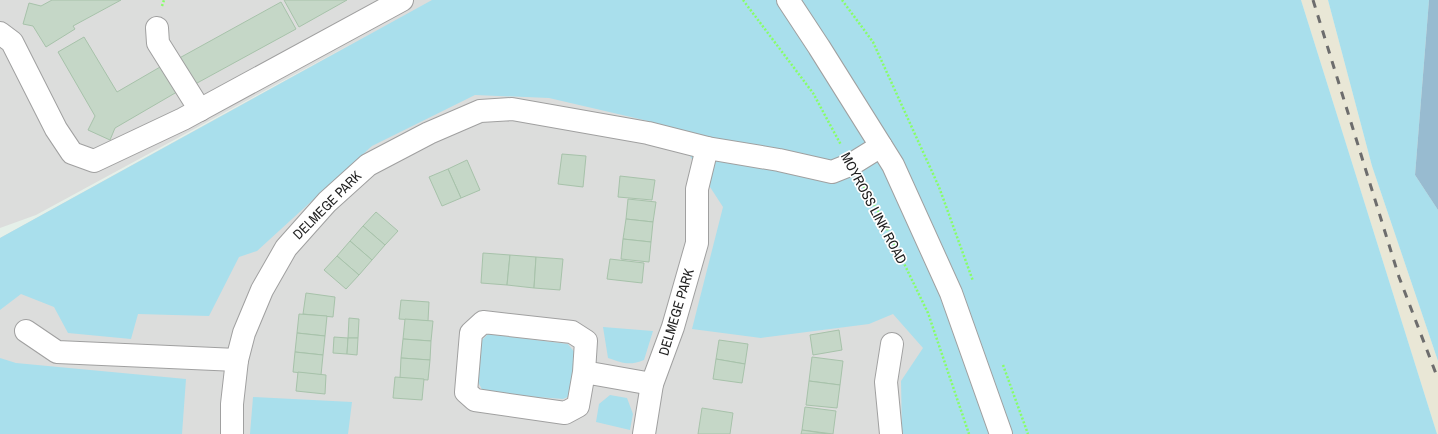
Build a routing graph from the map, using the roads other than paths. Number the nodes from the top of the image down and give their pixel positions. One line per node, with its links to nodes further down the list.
1 (402, 0): 5 (street)
2 (788, 0): 6 (street)
3 (157, 28): 5 (street)
4 (0, 33): 5 (street)
5 (200, 110)
6 (881, 146): 7 (street, DELMEGE PARK); 16 (street)
7 (707, 148): 10 (street, DELMEGE PARK); 12 (street, DELMEGE PARK)
8 (26, 331): 10 (street)
9 (892, 344): 15 (street)
10 (237, 360): 13 (street, DELMEGE PARK)
11 (584, 372): 11 (street); 12 (street)
12 (652, 384): 14 (street, DELMEGE PARK)
13 (232, 434)
14 (644, 434)
15 (891, 434)
16 (1001, 434)

